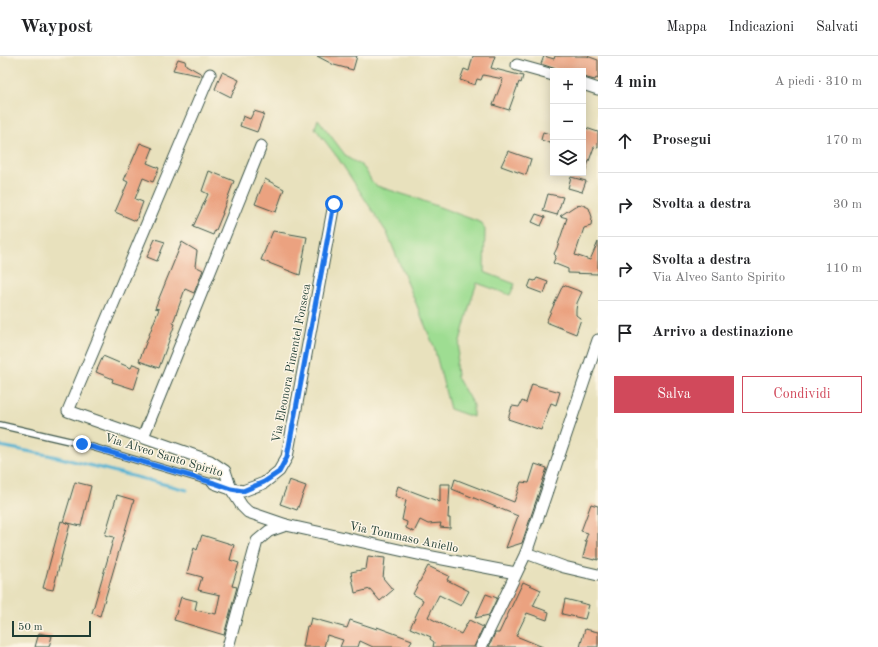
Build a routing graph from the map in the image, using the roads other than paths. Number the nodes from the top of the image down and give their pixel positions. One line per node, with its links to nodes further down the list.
1 (517, 65): 3 (street)
2 (210, 74): 10 (street)
3 (550, 75)
4 (586, 85): 5 (street)
5 (598, 89)
6 (261, 146): 10 (street)
7 (334, 204): 12 (street, Via Eleonora Pimentel Fonseca)
8 (598, 340): 14 (street)
9 (0, 425): 11 (lane, Via Alveo Santo Spirito)
10 (142, 437): 12 (street)
11 (214, 483): 12 (street, Via Alveo Santo Spirito)
12 (231, 489): 13 (street, Via Alveo Santo Spirito)
13 (286, 525): 15 (street, Via Tommaso Aniello); 17 (street)
14 (526, 553): 15 (street); 16 (street)
15 (516, 573): 18 (street)
16 (598, 575)
17 (228, 647)
18 (481, 647)

